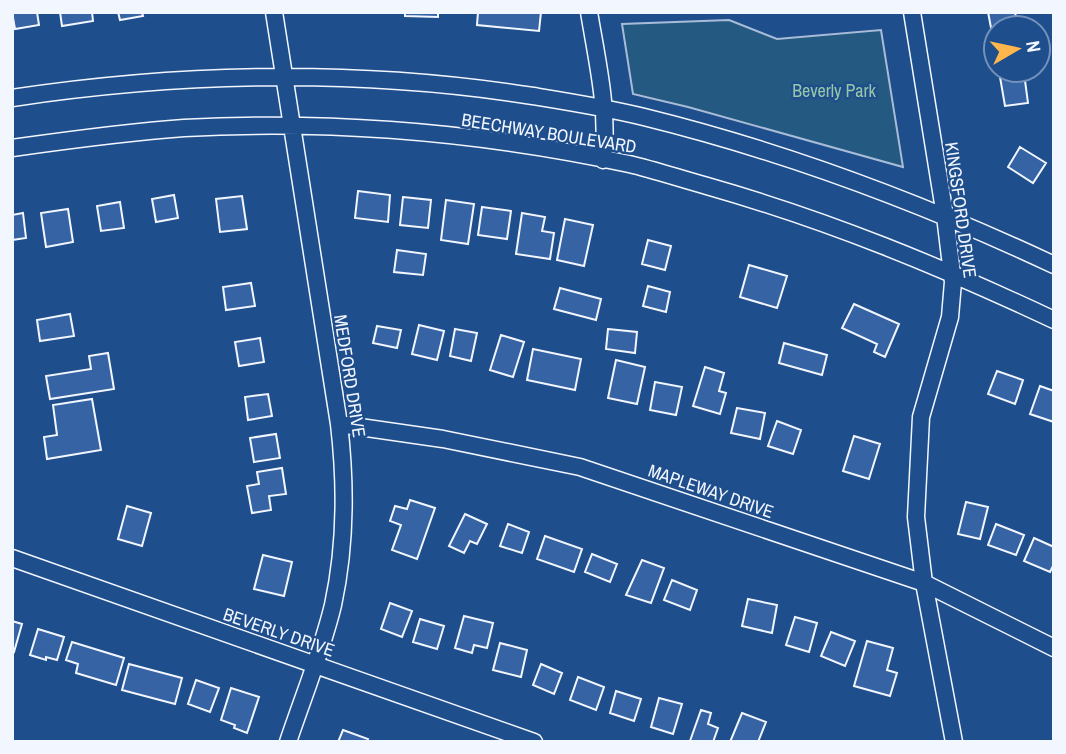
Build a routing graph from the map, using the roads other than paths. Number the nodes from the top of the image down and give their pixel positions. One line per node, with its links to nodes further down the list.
1 (274, 12): 4 (street, MEDFORD DRIVE)
2 (589, 12): 6 (street)
3 (912, 12): 10 (street, KINGSFORD DRIVE)
4 (284, 76): 5 (street, BEECHWAY BOULEVARD); 6 (street, BEECHWAY BOULEVARD); 7 (street, MEDFORD DRIVE)
5 (12, 98)
6 (605, 109): 9 (street); 10 (street, BEECHWAY BOULEVARD)
7 (291, 126): 8 (street, BEECHWAY BOULEVARD); 9 (street, BEECHWAY BOULEVARD); 14 (street, MEDFORD DRIVE)
8 (12, 148)
9 (603, 160): 12 (street, BEECHWAY BOULEVARD)
10 (945, 216): 11 (street, BEECHWAY BOULEVARD); 12 (street, KINGSFORD DRIVE)
11 (1054, 265)
12 (952, 272): 13 (street, BEECHWAY BOULEVARD); 16 (street, KINGSFORD DRIVE)
13 (1054, 320)
14 (338, 424): 16 (street, MAPLEWAY DRIVE); 18 (street, MEDFORD DRIVE)
15 (12, 558): 18 (street, BEVERLY DRIVE)
16 (924, 583): 17 (street, MAPLEWAY DRIVE); 21 (street, KINGSFORD DRIVE)
17 (1054, 648)
18 (314, 665): 19 (street, MEDFORD DRIVE); 20 (street, BEVERLY DRIVE)
19 (288, 742)
20 (534, 742)
21 (954, 742)

